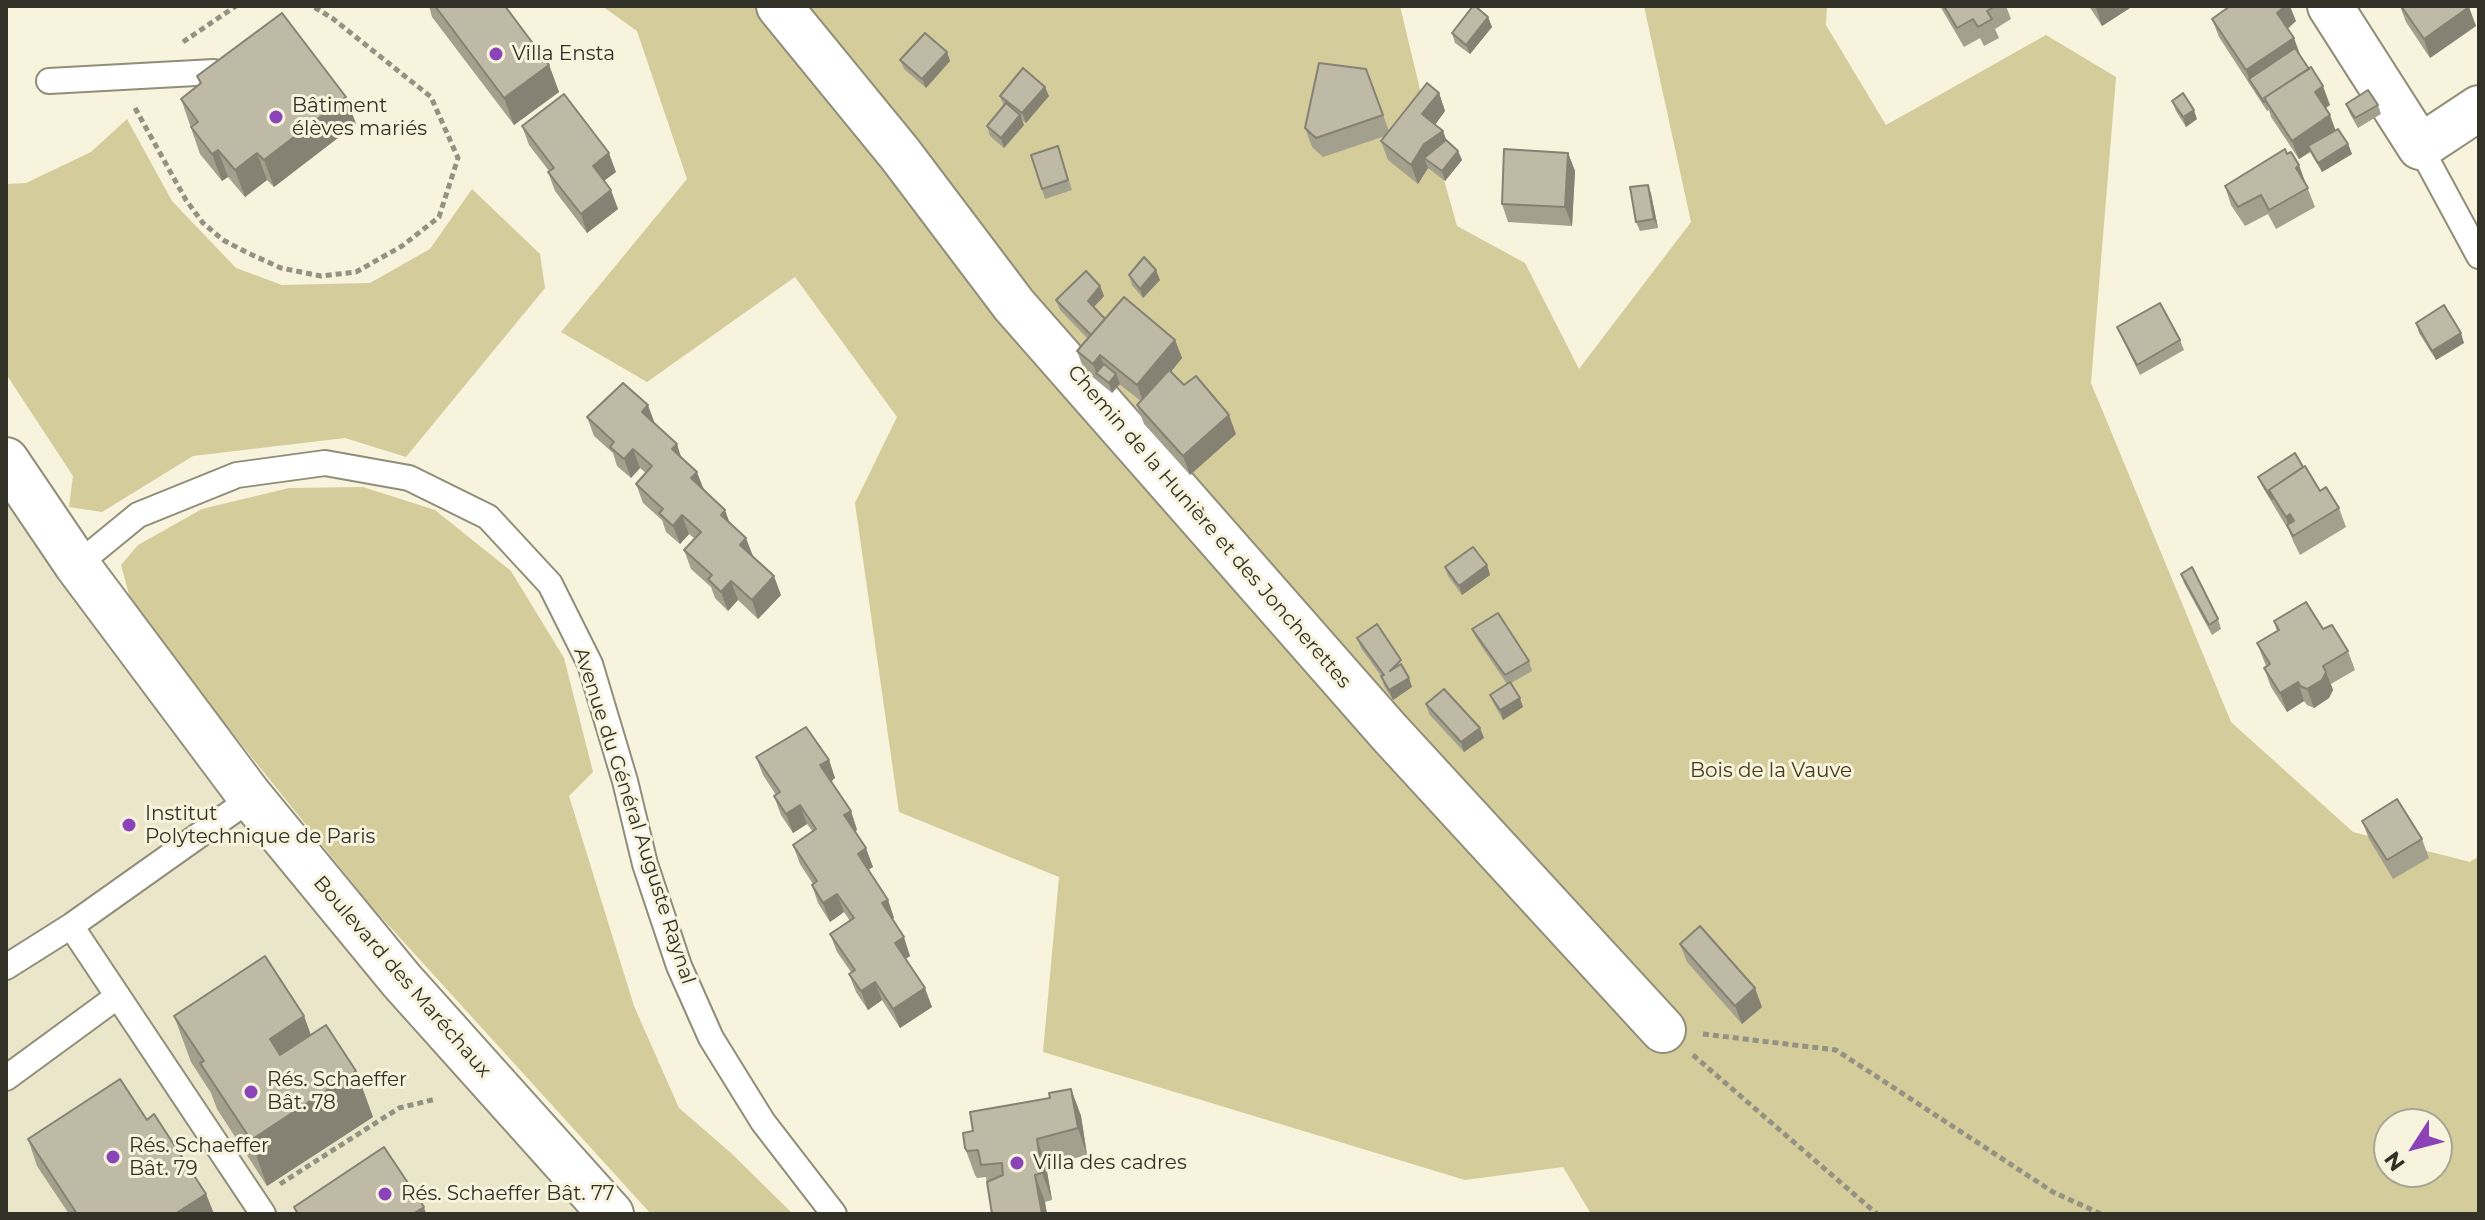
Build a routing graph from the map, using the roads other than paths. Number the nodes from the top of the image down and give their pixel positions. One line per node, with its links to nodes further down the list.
1 (779, 6): 14 (street, Chemin de la Hunière et des Joncherettes)
2 (2330, 6): 6 (street)
3 (214, 72): 4 (lane)
4 (49, 81)
5 (2479, 108): 6 (street)
6 (2420, 147): 7 (lane)
7 (2479, 256)
8 (6, 460): 9 (street, Boulevard des Maréchaux)
9 (77, 565): 10 (street, Boulevard des Maréchaux); 18 (lane, Avenue du Général Auguste Raynal)
10 (249, 795): 11 (lane); 17 (street, Boulevard des Maréchaux)
11 (71, 926): 12 (lane); 13 (lane)
12 (6, 967)
13 (118, 996): 15 (lane); 16 (lane)
14 (1663, 1030)
15 (6, 1078)
16 (259, 1207)
17 (611, 1214)
18 (834, 1214)

